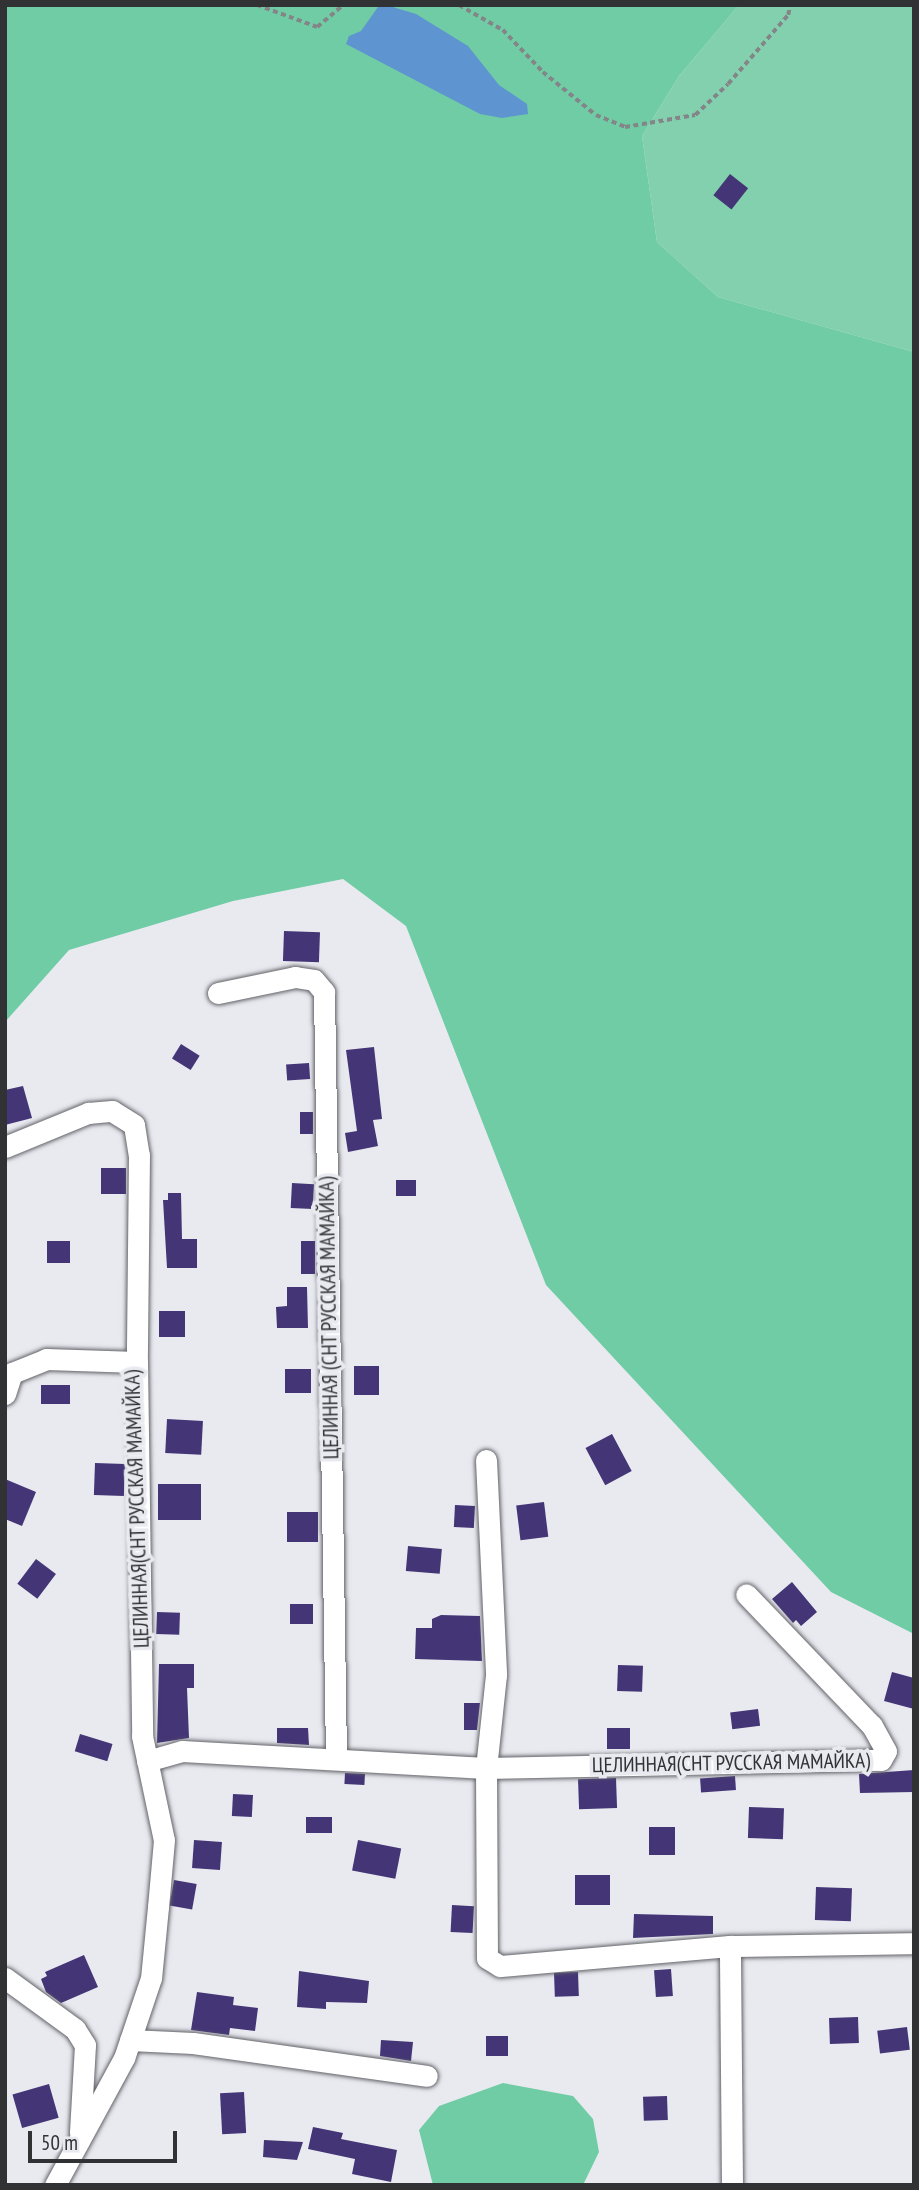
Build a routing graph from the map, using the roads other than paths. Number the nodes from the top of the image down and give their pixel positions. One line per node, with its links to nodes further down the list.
1 (218, 993): 7 (street, ЦЕЛИННАЯ (СНТ РУССКАЯ МАМАЙКА))
2 (5, 1147): 3 (street)
3 (137, 1362): 4 (street, ЦЕЛИННАЯ(СНТ РУССКАЯ МАМАЙКА)); 8 (street, ЦЕЛИННАЯ(СНТ РУССКАЯ МАМАЙКА))
4 (5, 1394)
5 (486, 1460): 9 (street)
6 (746, 1594): 9 (street, ЦЕЛИННАЯ(СНТ РУССКАЯ МАМАЙКА))
7 (335, 1759): 8 (street, ЦЕЛИННАЯ(СНТ РУССКАЯ МАМАЙКА)); 9 (street, ЦЕЛИННАЯ(СНТ РУССКАЯ МАМАЙКА))
8 (147, 1761): 13 (street, ЦЕЛИННАЯ(СНТ РУССКАЯ МАМАЙКА))
9 (486, 1768): 11 (street)
10 (914, 1943): 11 (street)
11 (730, 1945): 17 (street)
12 (5, 1978): 15 (street)
13 (130, 2040): 14 (street); 15 (street, ЦЕЛИННАЯ(СНТ РУССКАЯ МАМАЙКА))
14 (427, 2076)
15 (80, 2138): 16 (street, ЦЕЛИННАЯ(СНТ РУССКАЯ МАМАЙКА))
16 (55, 2185)
17 (732, 2185)

